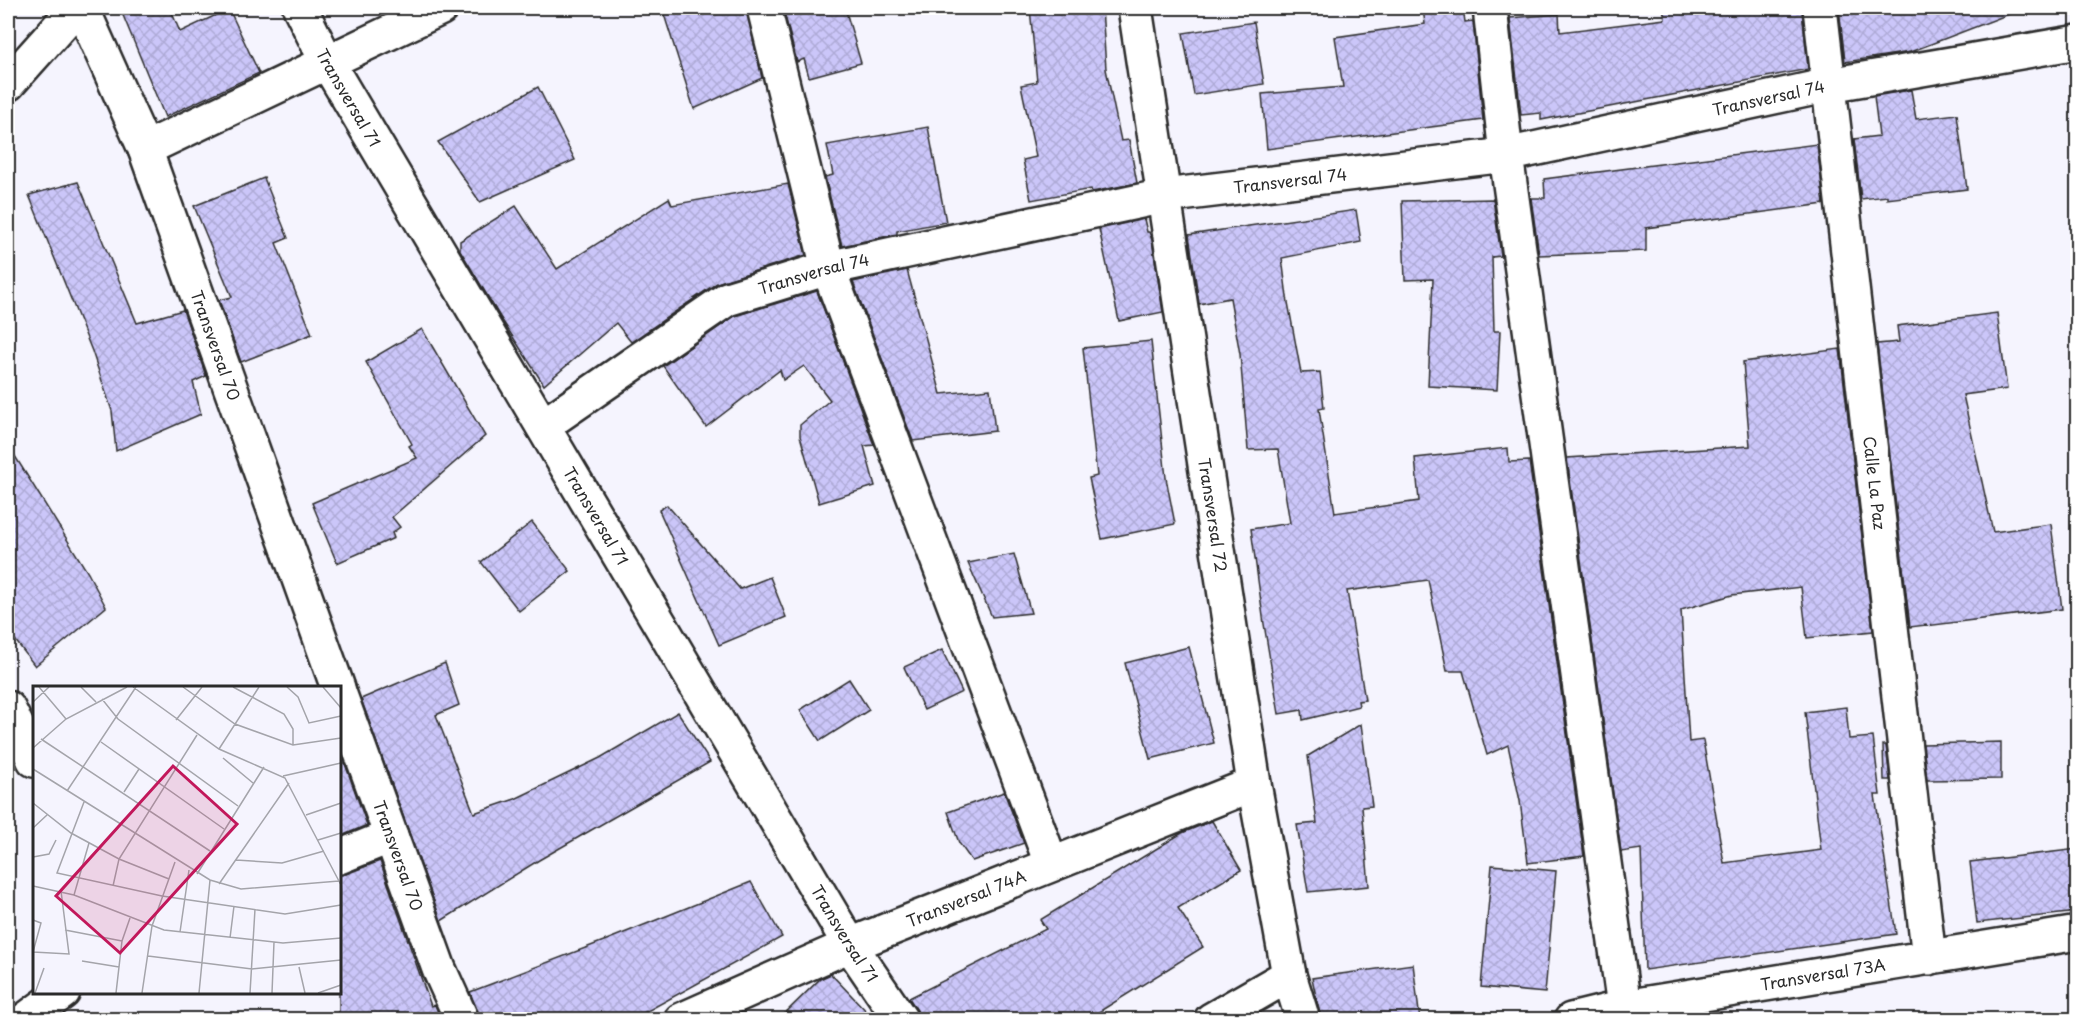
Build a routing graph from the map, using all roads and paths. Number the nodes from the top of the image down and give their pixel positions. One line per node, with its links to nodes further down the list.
1 (76, 8): 11 (street)
2 (82, 8): 13 (street, Transversal 70)
3 (300, 8): 10 (street, Transversal 71)
4 (441, 8): 10 (street)
5 (764, 8): 16 (street)
6 (1135, 8): 15 (street, Transversal 72)
7 (1490, 8): 14 (street)
8 (1820, 8): 12 (street, Calle La Paz)
9 (2078, 42): 12 (street, Transversal 74)
10 (327, 62): 13 (street); 17 (street, Transversal 71)
11 (8, 84)
12 (1829, 85): 14 (street, Transversal 74); 28 (street, Calle La Paz)
13 (145, 149): 18 (street, Transversal 70)
14 (1506, 155): 15 (street, Transversal 74); 31 (street)
15 (1164, 196): 16 (street, Transversal 74); 22 (street, Transversal 72)
16 (828, 268): 17 (street, Transversal 74); 25 (street)
17 (543, 426): 27 (street, Transversal 71)
18 (337, 686)
19 (340, 696): 23 (street, Transversal 70)
20 (8, 708): 21 (street)
21 (33, 758)
22 (1254, 784): 25 (street, Transversal 74A); 29 (street, Transversal 72)
23 (391, 836): 24 (street); 33 (street, Transversal 70)
24 (340, 857)
25 (1052, 863): 27 (street, Transversal 74A)
26 (2078, 933): 28 (street, Transversal 73A)
27 (850, 945): 34 (street, Transversal 74A); 35 (street, Transversal 71)
28 (1929, 958): 31 (street, Transversal 73A)
29 (1289, 975): 36 (street); 37 (street, Transversal 72)
30 (62, 994): 32 (street)
31 (1624, 1007): 38 (street, Transversal 73A)
32 (25, 1020)
33 (462, 1020)
34 (681, 1020)
35 (901, 1020)
36 (1211, 1020)
37 (1303, 1020)
38 (1571, 1020)

